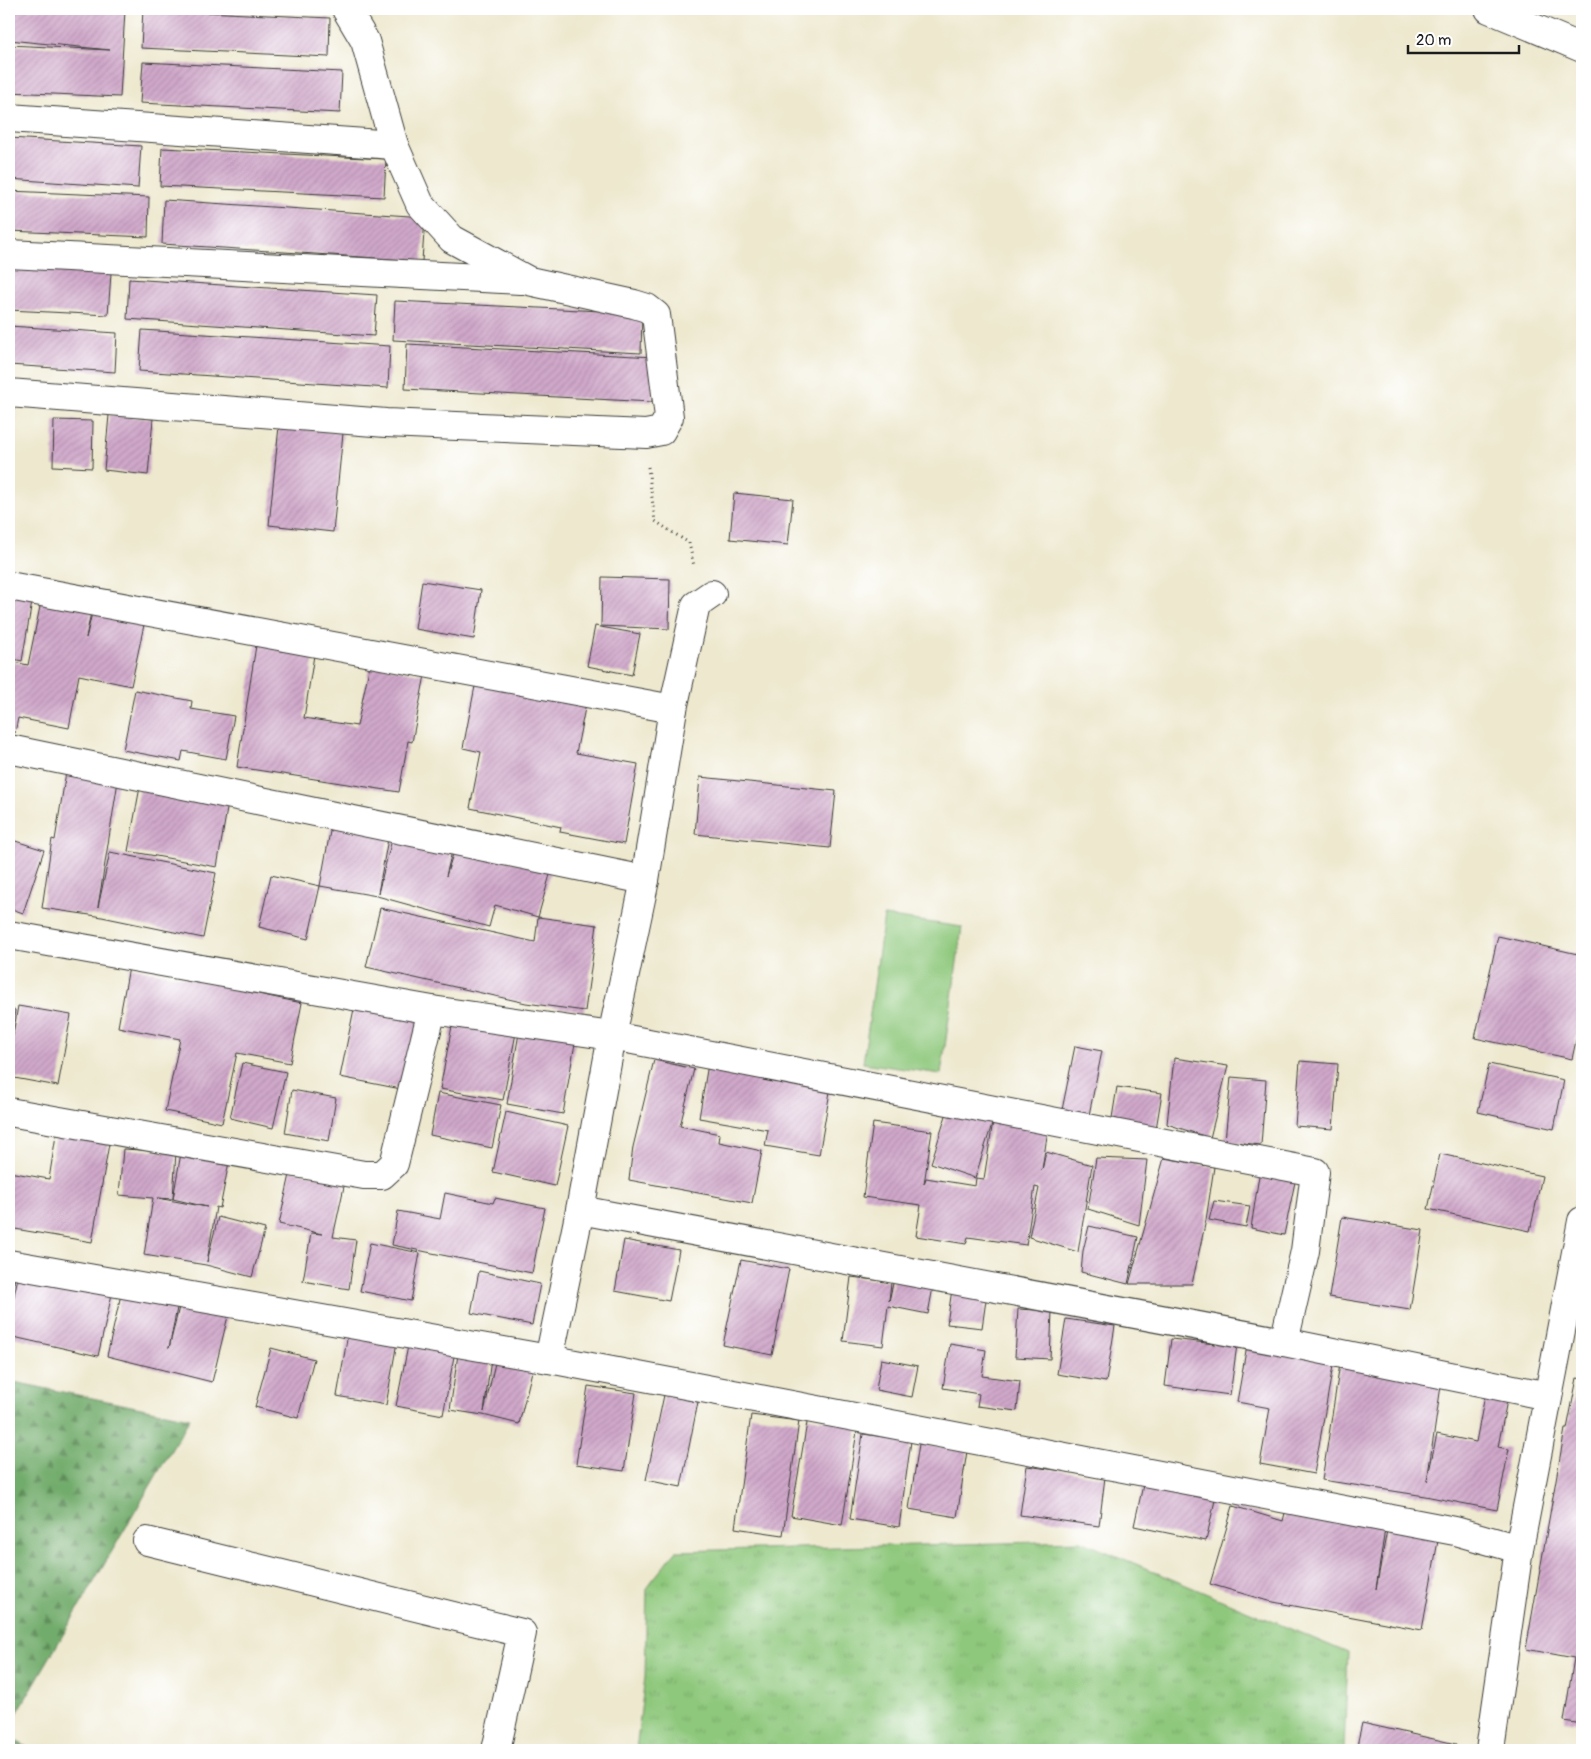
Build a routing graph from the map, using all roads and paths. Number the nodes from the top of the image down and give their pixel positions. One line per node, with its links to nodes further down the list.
1 (346, 9): 5 (street)
2 (1489, 9): 3 (street)
3 (1582, 48)
4 (9, 118): 5 (street)
5 (394, 145): 7 (street)
6 (9, 254): 7 (street)
7 (529, 281): 9 (street)
8 (9, 393): 9 (street)
9 (646, 434): 11 (path)
10 (9, 586): 12 (street)
11 (704, 600): 12 (street)
12 (673, 709): 14 (street)
13 (9, 749): 14 (street)
14 (645, 880): 17 (street)
15 (9, 935): 16 (street)
16 (432, 1010): 17 (street); 18 (street)
17 (612, 1036): 19 (street); 22 (street)
18 (9, 1112)
19 (580, 1210): 22 (street); 23 (street)
20 (1582, 1221): 24 (street)
21 (9, 1264): 23 (street)
22 (1284, 1342): 24 (street)
23 (549, 1359): 26 (street)
24 (1548, 1396): 26 (street)
25 (147, 1541): 27 (street)
26 (1518, 1549): 28 (street)
27 (496, 1750)
28 (1490, 1750)

